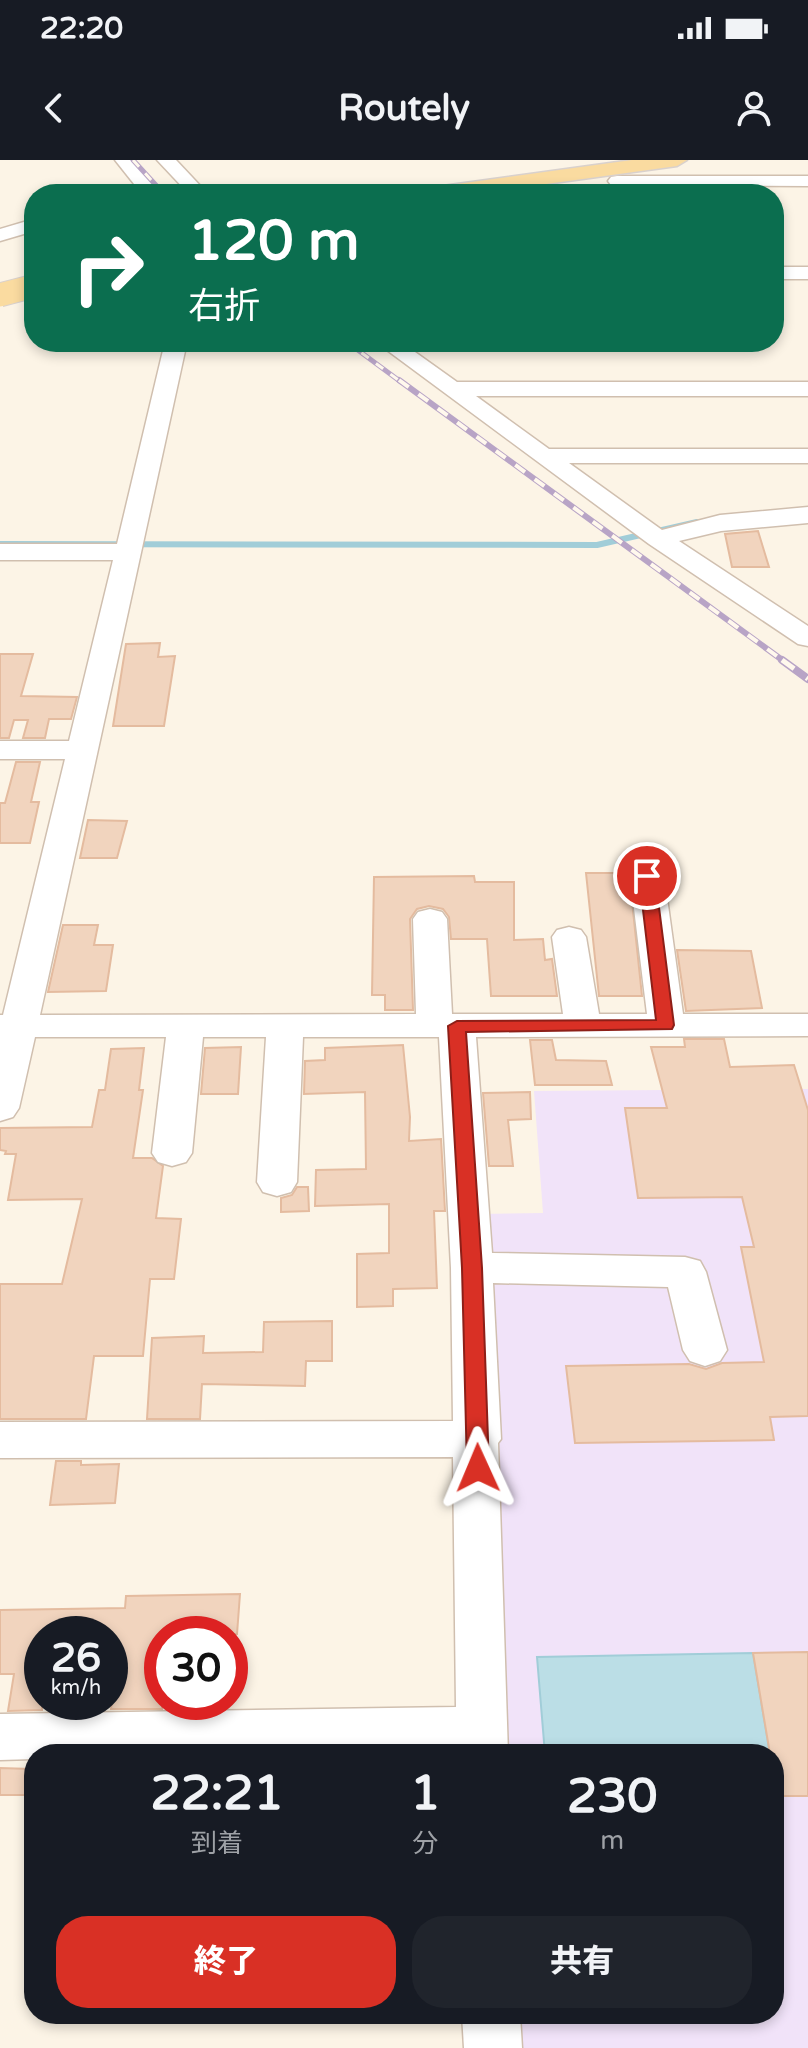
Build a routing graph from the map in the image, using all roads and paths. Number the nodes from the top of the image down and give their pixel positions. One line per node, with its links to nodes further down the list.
1 (124, 160): 6 (street)
2 (166, 160): 7 (street)
3 (677, 160): 4 (main road)
4 (608, 170): 5 (street); 8 (main road)
5 (808, 181)
6 (142, 184)
7 (189, 184)
8 (494, 184)
9 (24, 228): 10 (street)
10 (0, 235)
11 (784, 273): 12 (street)
12 (808, 273)
13 (24, 287): 14 (main road, bridge)
14 (0, 296)
15 (174, 352): 24 (street)
16 (401, 352): 17 (street)
17 (454, 389): 18 (street); 19 (street)
18 (808, 389)
19 (546, 456): 20 (street); 22 (street)
20 (808, 456)
21 (808, 515): 22 (street)
22 (658, 539): 25 (street)
23 (0, 552): 24 (street)
24 (129, 552): 27 (street)
25 (808, 638)
26 (0, 750): 27 (street)
27 (82, 750): 33 (street)
28 (647, 876): 31 (street)
29 (430, 919): 36 (street)
30 (569, 937): 37 (street)
31 (666, 1025): 32 (street); 37 (street)
32 (808, 1025)
33 (9, 1026): 34 (street); 38 (street)
34 (186, 1026): 35 (street); 39 (street)
35 (285, 1026): 36 (street); 40 (street)
36 (445, 1026): 37 (street); 41 (street)
37 (583, 1026)
38 (0, 1108)
39 (172, 1153)
40 (277, 1182)
41 (472, 1268): 42 (street); 43 (street)
42 (705, 1350)
43 (478, 1439): 44 (street); 46 (street)
44 (0, 1440)
45 (0, 1737): 46 (street)
46 (481, 1742)
47 (492, 2024): 48 (street)
48 (493, 2048)

